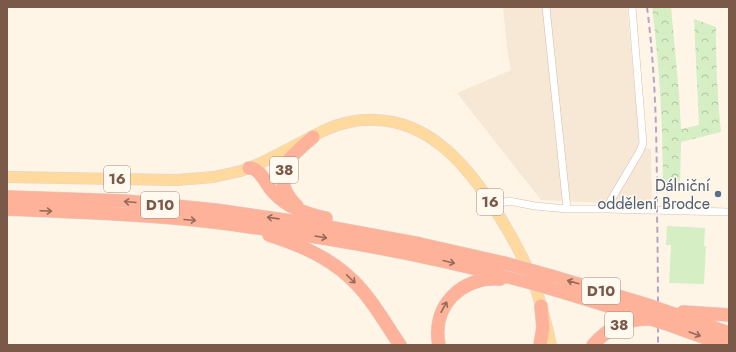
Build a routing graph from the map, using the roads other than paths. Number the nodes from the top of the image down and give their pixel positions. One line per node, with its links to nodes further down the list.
1 (546, 7): 9 (street)
2 (632, 7): 10 (street)
3 (313, 136): 4 (main road, 16); 7 (main road, 16); 12 (highway, 38)
4 (249, 168): 5 (main road, 16); 12 (highway)
5 (7, 177)
6 (7, 197): 14 (highway, D10, one-way to 6)
7 (493, 205): 9 (street); 16 (main road, 16)
8 (7, 209): 13 (highway, D10, one-way to 13)
9 (567, 209): 10 (street)
10 (608, 209): 11 (street)
11 (729, 212)
12 (316, 216): 14 (highway)
13 (213, 222): 15 (highway, D10, one-way to 15); 21 (highway, one-way to 21)
14 (420, 244): 17 (highway, D10, one-way to 14, bridge)
15 (510, 278): 17 (highway, D10, bridge); 22 (highway, one-way to 15)
16 (541, 306): 23 (highway, 16); 24 (main road)
17 (651, 312): 19 (highway, D10, bridge); 25 (highway, 38)
18 (729, 315): 19 (highway)
19 (664, 317): 20 (highway, D10); 26 (highway, D10, one-way to 26)
20 (729, 333)
21 (400, 345)
22 (439, 345)
23 (540, 345)
24 (551, 345)
25 (593, 345)
26 (725, 345)

